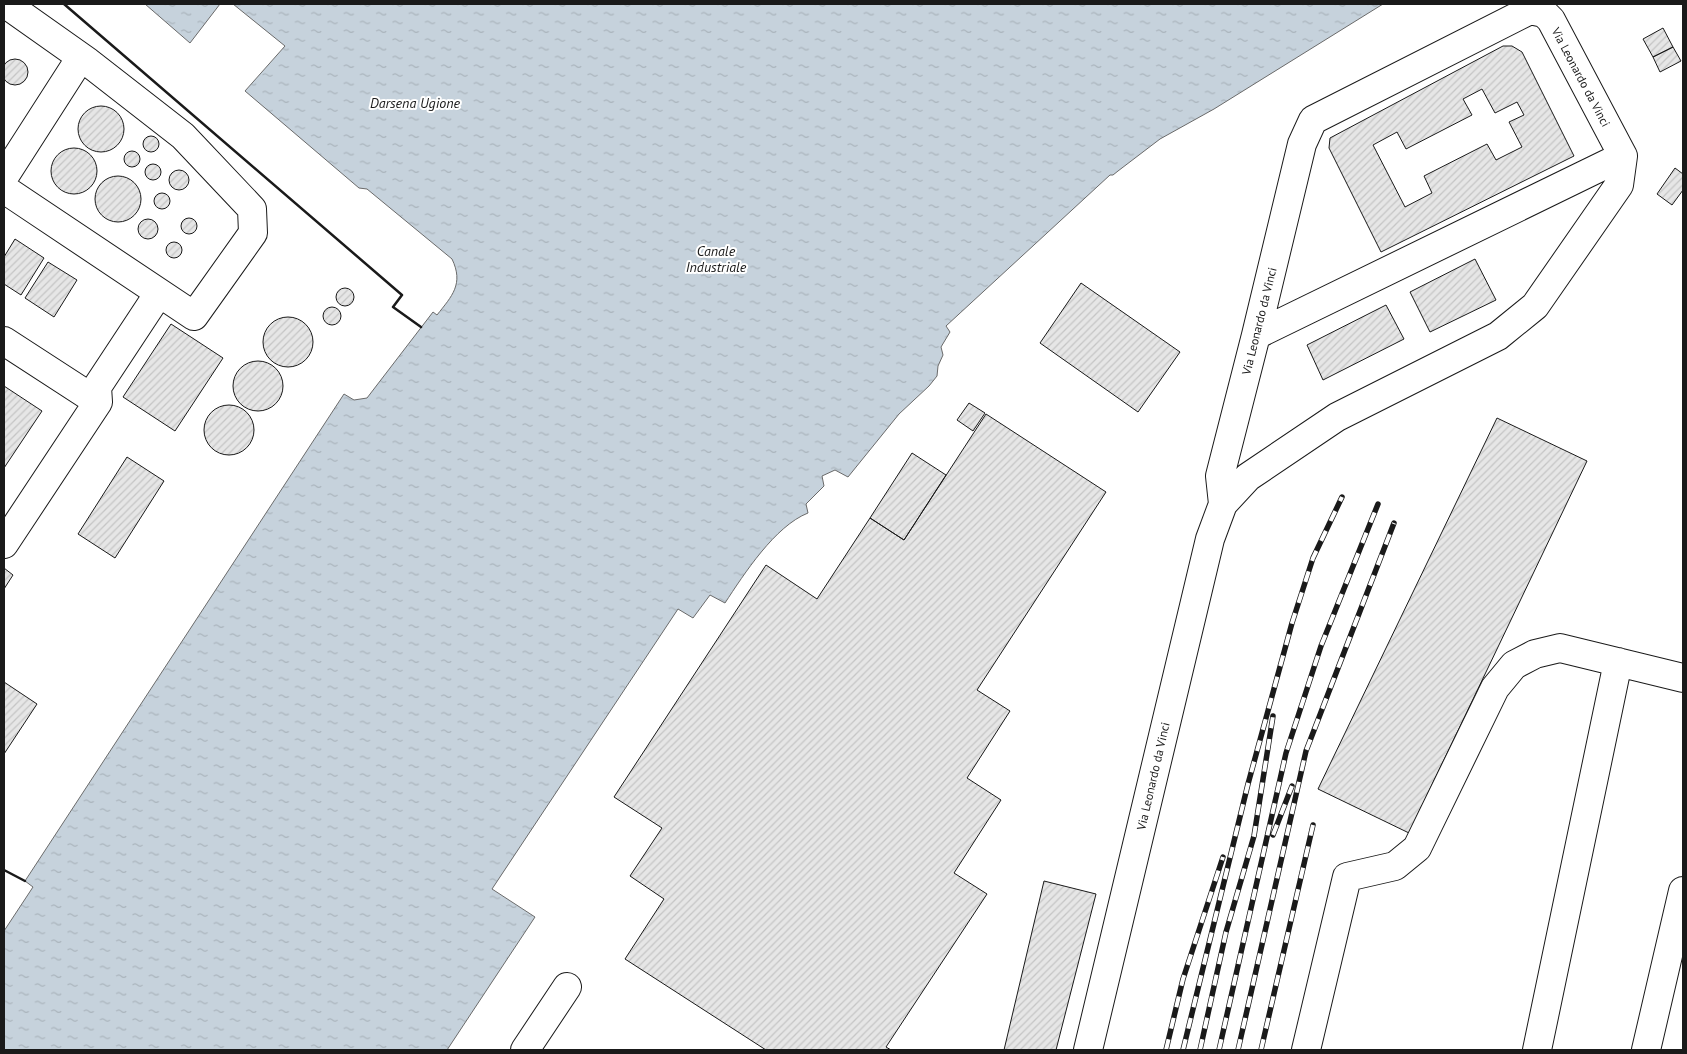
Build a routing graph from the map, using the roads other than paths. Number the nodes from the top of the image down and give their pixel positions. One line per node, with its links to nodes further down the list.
1 (6, 4): 2 (street)
2 (81, 57): 4 (street); 6 (street)
3 (1623, 156): 7 (street); 7 (street, Via Leonardo da Vinci); 10 (street, Via Leonardo da Vinci)
4 (4, 177)
5 (4, 189): 6 (street)
6 (159, 293): 9 (street)
7 (1256, 335): 10 (street, Via Leonardo da Vinci)
8 (4, 341): 9 (street)
9 (98, 402): 11 (street)
10 (1222, 504): 17 (street, Via Leonardo da Vinci)
11 (4, 544)
12 (1618, 662): 13 (street); 18 (street); 19 (street)
13 (1683, 678)
14 (1683, 891): 20 (street)
15 (566, 987): 16 (street)
16 (525, 1050)
17 (1088, 1050)
18 (1306, 1050)
19 (1537, 1050)
20 (1646, 1050)

